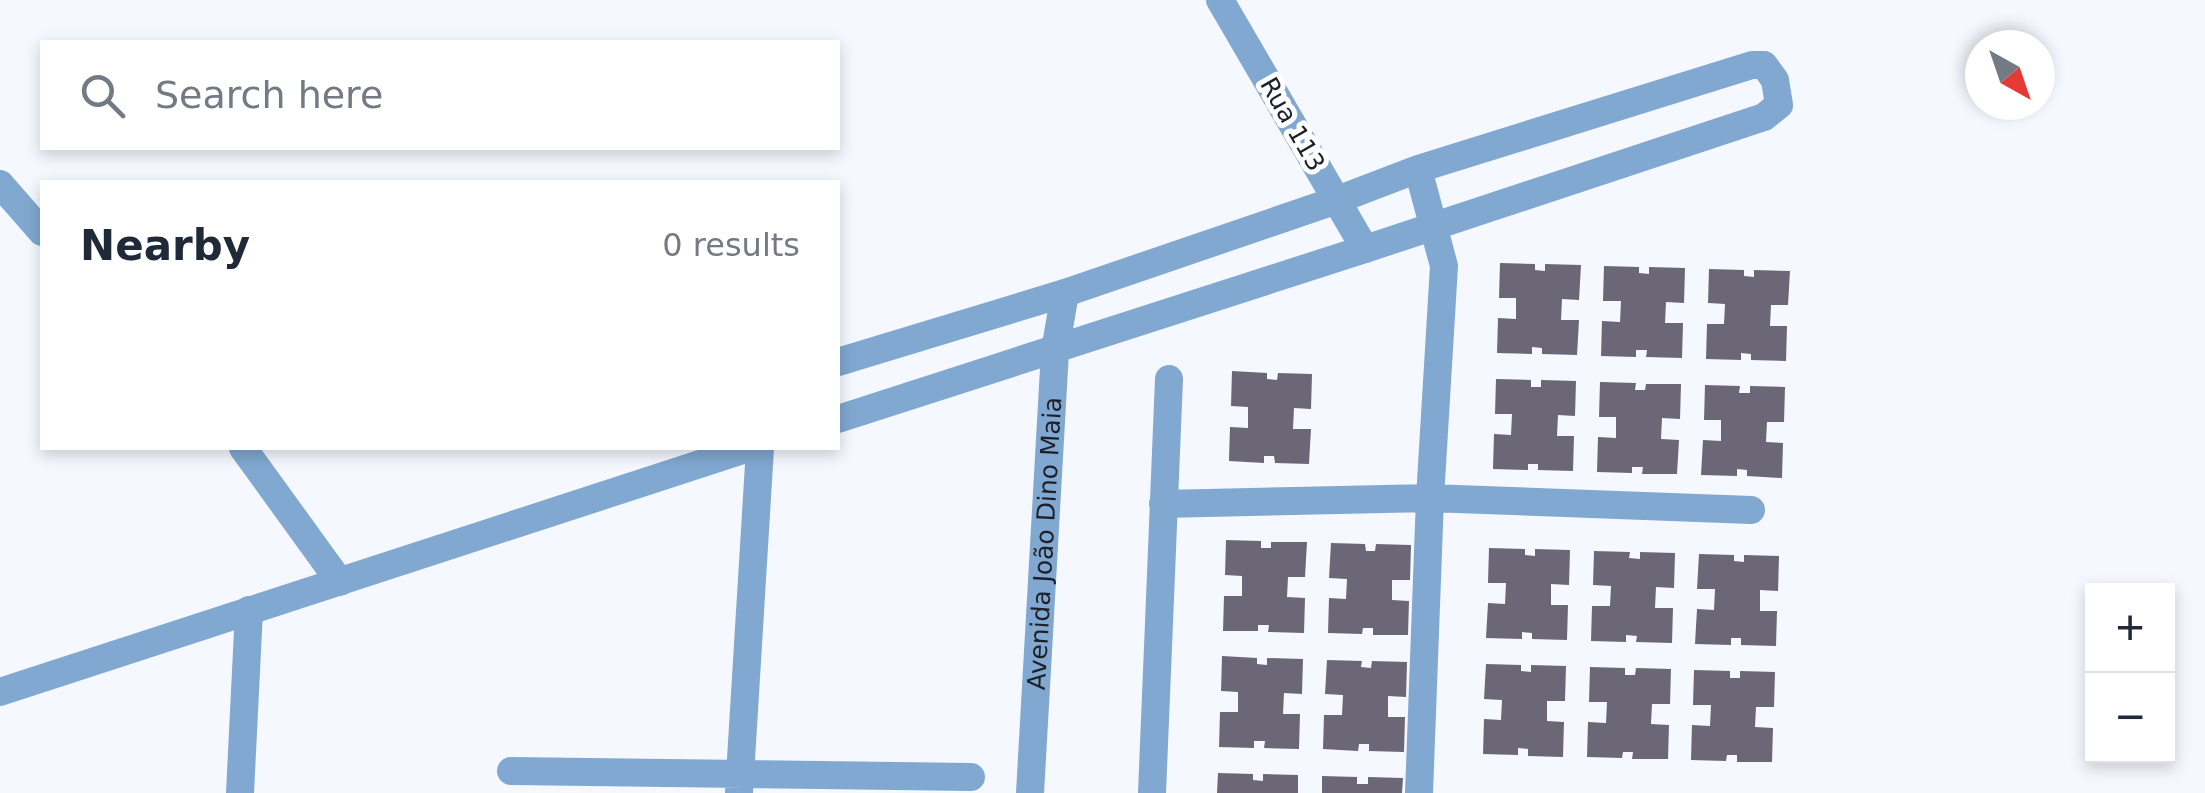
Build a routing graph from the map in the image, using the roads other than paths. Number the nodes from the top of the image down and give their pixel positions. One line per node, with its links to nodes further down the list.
1 (1220, 0): 4 (street, Rua 113)
2 (1418, 169): 4 (street); 5 (street); 5 (street)
3 (0, 184): 6 (street)
4 (1337, 200): 7 (street, Rua 113); 8 (street)
5 (1435, 224): 7 (street); 16 (street)
6 (40, 230)
7 (1365, 249): 9 (street)
8 (1065, 293): 9 (street, Avenida João Dino Maia); 10 (street)
9 (1055, 351): 12 (street); 26 (street, Avenida João Dino Maia)
10 (840, 361)
11 (1169, 379): 17 (street)
12 (840, 418)
13 (244, 450): 19 (street)
14 (743, 450): 19 (street)
15 (760, 450): 24 (street)
16 (1430, 498): 17 (street); 18 (street); 28 (street)
17 (1163, 504): 27 (street)
18 (1750, 510)
19 (340, 582): 20 (street)
20 (249, 610): 21 (street); 25 (street)
21 (0, 692)
22 (511, 770): 24 (street)
23 (972, 778): 24 (street)
24 (740, 784)
25 (240, 793)
26 (1030, 793)
27 (1152, 793)
28 (1419, 793)

